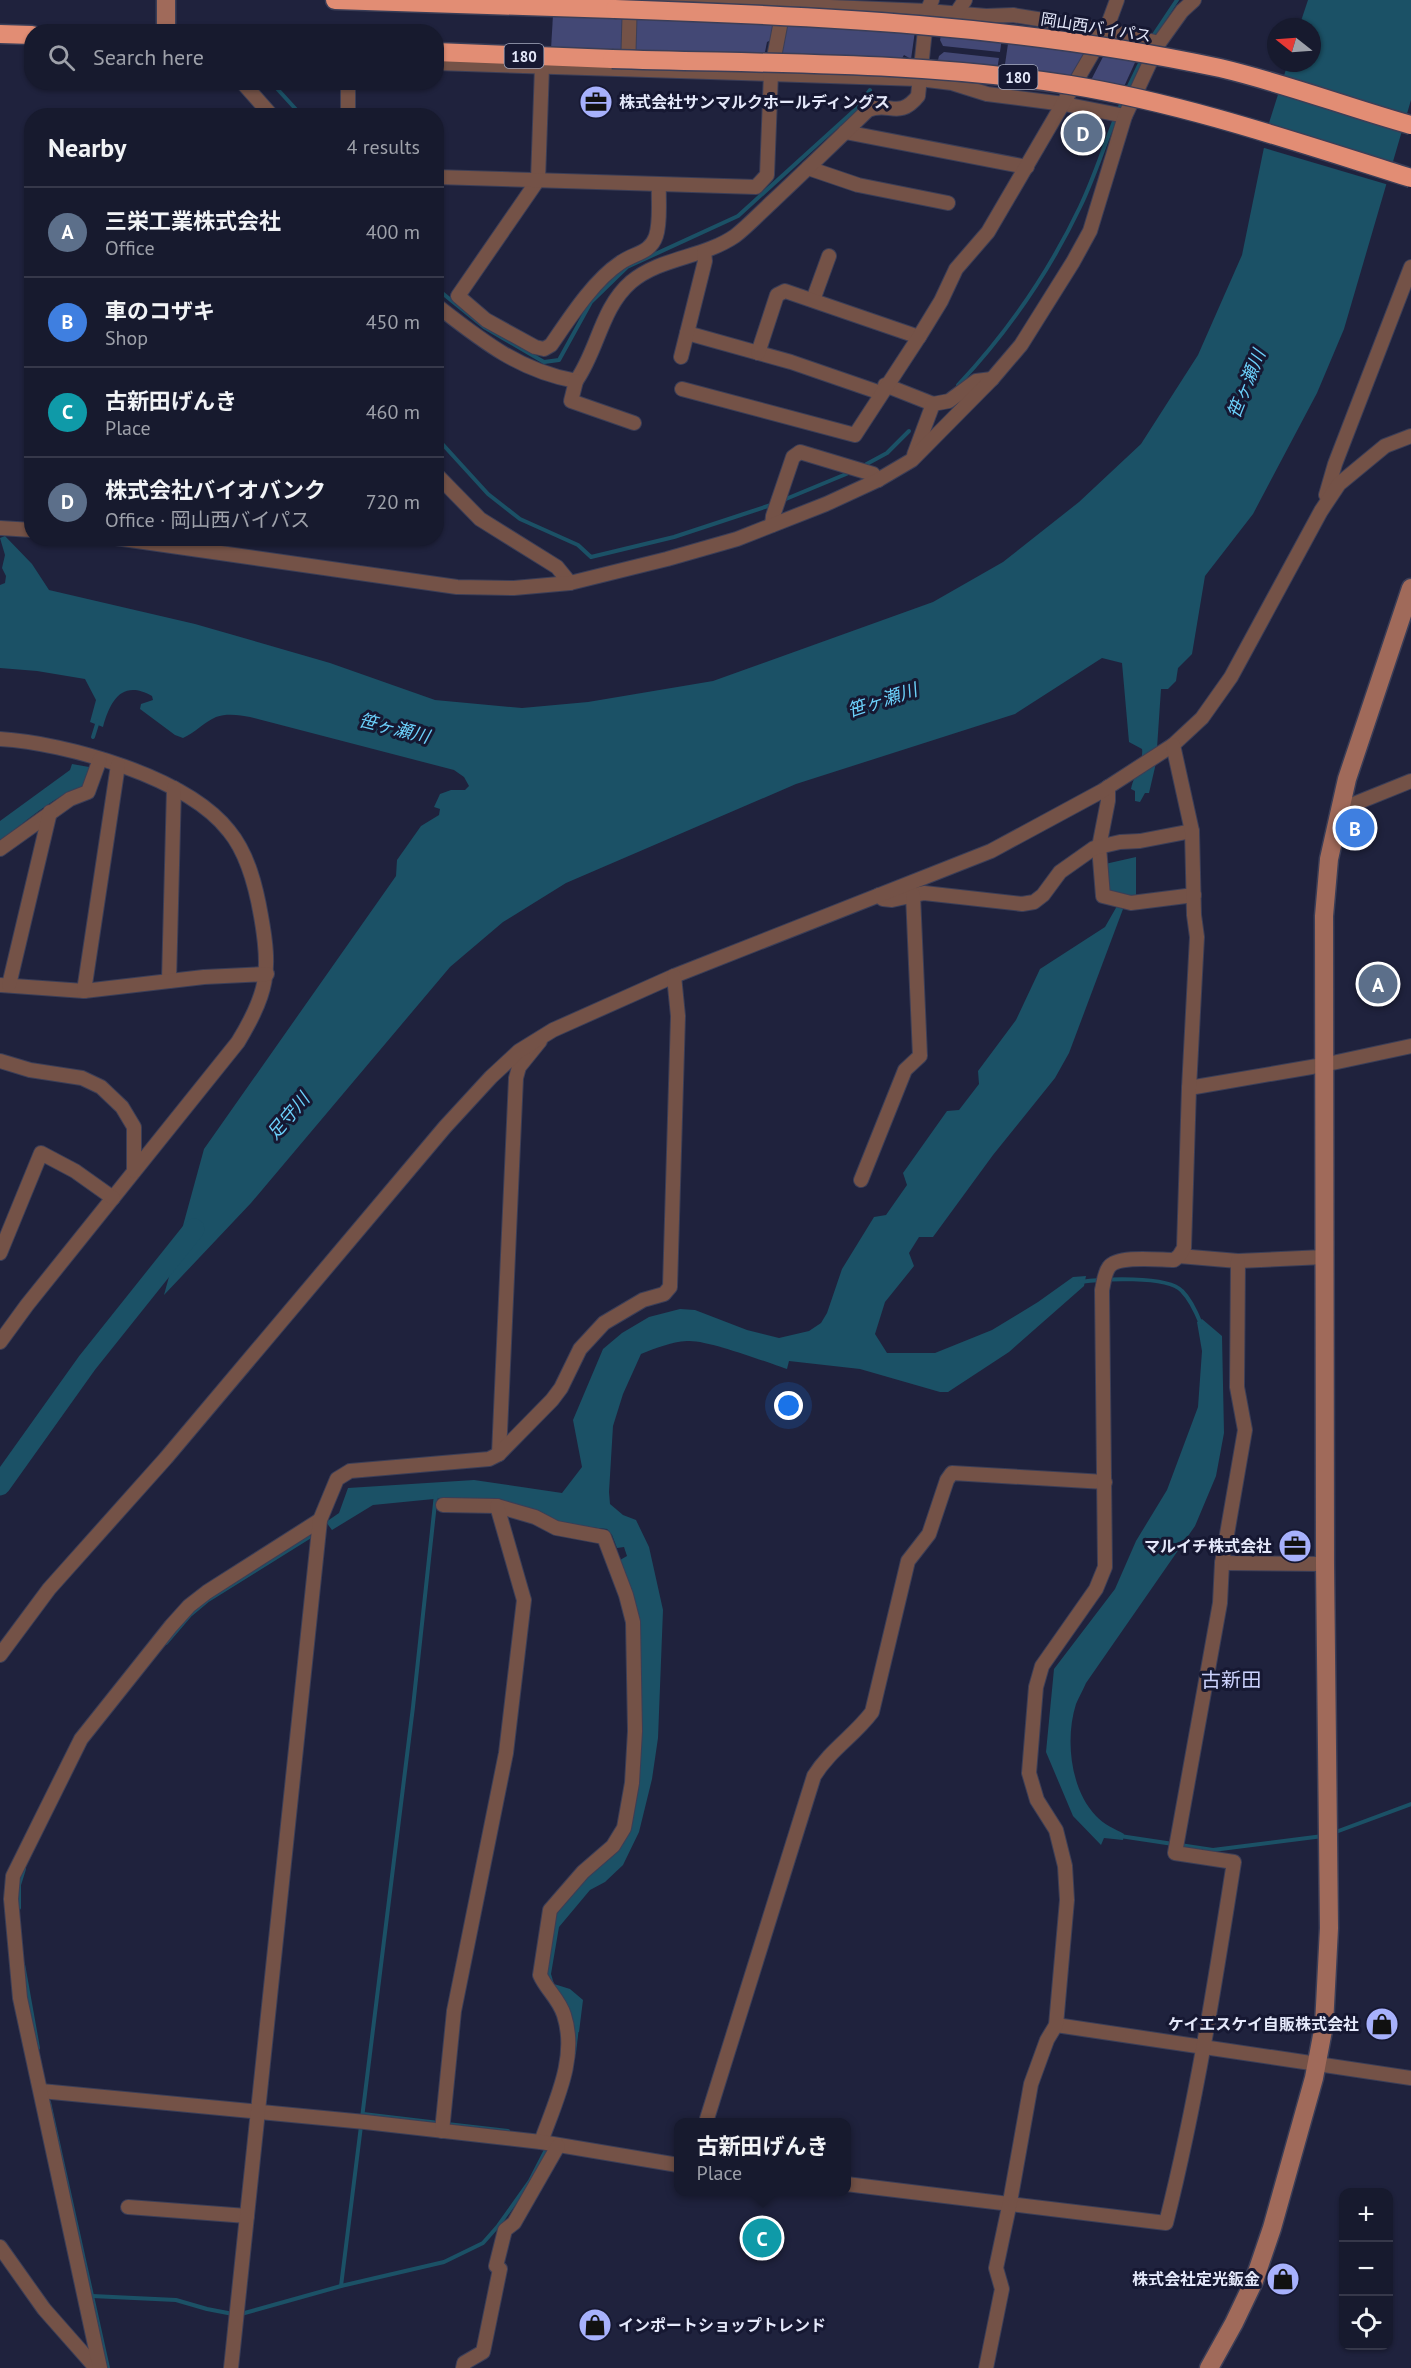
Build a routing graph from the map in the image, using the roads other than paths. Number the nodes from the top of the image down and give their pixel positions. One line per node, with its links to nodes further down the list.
1 (166, 0): 13 (street)
2 (335, 0): 3 (highway, 岡山西バイパス)
3 (351, 0): 8 (highway, 岡山西バイパス)
4 (661, 0): 9 (street)
5 (965, 0): 12 (street)
6 (1116, 0): 14 (street)
7 (1194, 0): 17 (street)
8 (399, 1): 10 (highway, 岡山西バイパス)
9 (785, 2): 11 (street); 22 (street)
10 (622, 5): 21 (street); 30 (highway, 岡山西バイパス, bridge)
11 (930, 6): 12 (street); 23 (street)
12 (955, 15): 14 (street)
13 (166, 24)
14 (1106, 30): 17 (street); 26 (street)
15 (0, 34): 16 (highway)
16 (24, 35)
17 (1152, 41): 29 (street)
18 (444, 52): 35 (highway, 180, bridge)
19 (444, 63): 20 (street)
20 (542, 68): 21 (street); 36 (street)
21 (628, 70): 22 (street)
22 (771, 73): 23 (street); 37 (street)
23 (919, 79): 26 (street); 31 (street)
24 (249, 90): 27 (street)
25 (348, 90): 28 (street)
26 (1064, 104): 29 (street); 32 (street)
27 (265, 108)
28 (348, 108)
29 (1119, 115): 48 (street)
30 (1411, 125)
31 (845, 132): 32 (street); 33 (street)
32 (1027, 167): 45 (street)
33 (808, 168): 38 (street); 39 (street)
34 (444, 177): 36 (street)
35 (1411, 178)
36 (538, 180): 37 (street); 37 (street)
37 (659, 184)
38 (948, 203)
39 (704, 252): 44 (street); 49 (street)
40 (829, 256): 42 (street)
41 (1411, 267): 58 (street)
42 (813, 300): 45 (street); 46 (street)
43 (444, 311): 49 (street)
44 (687, 333): 46 (street); 47 (street)
45 (919, 337): 51 (street)
46 (758, 353): 51 (street)
47 (681, 357)
48 (992, 379): 52 (street); 55 (street)
49 (576, 381): 53 (street)
50 (682, 389): 51 (street)
51 (883, 389): 52 (street)
52 (933, 404): 55 (street)
53 (634, 423)
54 (1411, 436): 58 (street)
55 (912, 460): 56 (street)
56 (878, 480): 59 (street); 59 (street)
57 (444, 482): 63 (street)
58 (1321, 511): 66 (street)
59 (772, 525): 63 (street)
60 (0, 528): 61 (street)
61 (24, 530)
62 (172, 546): 63 (street)
63 (570, 583)
64 (1411, 588): 72 (street)
65 (0, 739): 67 (street)
66 (1173, 745): 70 (street); 74 (street)
67 (100, 759): 68 (street); 73 (street)
68 (118, 765): 71 (street); 84 (street)
69 (1411, 781): 72 (street)
70 (1111, 785): 75 (street); 77 (street)
71 (174, 788): 80 (street); 82 (street)
72 (1339, 810): 88 (street)
73 (50, 812): 76 (street); 83 (street)
74 (1192, 831): 75 (street); 79 (street)
75 (1099, 847): 78 (street); 79 (street)
76 (0, 849)
77 (879, 895): 78 (street); 81 (street)
78 (913, 895): 91 (street)
79 (1194, 895): 89 (street)
80 (267, 974): 82 (street); 90 (street)
81 (674, 976): 85 (street); 98 (street)
82 (170, 981): 84 (street)
83 (5, 985): 84 (street)
84 (84, 991)
85 (543, 1036): 98 (street); 105 (street)
86 (1411, 1046): 88 (street)
87 (0, 1061): 90 (street)
88 (1323, 1065): 89 (street); 95 (street)
89 (1189, 1088): 94 (street)
90 (134, 1171): 92 (street)
91 (861, 1180)
92 (113, 1198): 93 (street); 97 (street)
93 (0, 1253)
94 (1179, 1256): 96 (street); 99 (street)
95 (1324, 1257): 96 (street); 104 (street)
96 (1238, 1261): 103 (street)
97 (0, 1342)
98 (499, 1454): 102 (street)
99 (1105, 1482): 106 (street); 112 (street)
100 (443, 1505): 101 (street)
101 (497, 1506): 113 (street); 114 (street)
102 (320, 1520): 110 (street); 111 (street)
103 (1222, 1563): 104 (street); 107 (street)
104 (1325, 1564): 108 (street)
105 (0, 1655)
106 (1056, 2025): 107 (street); 117 (street)
107 (1205, 2046): 108 (street); 117 (street)
108 (1318, 2062): 109 (street); 125 (street)
109 (1411, 2078)
110 (45, 2091): 111 (street); 121 (street)
111 (258, 2112): 113 (street); 119 (street)
112 (707, 2118)
113 (442, 2126): 114 (street)
114 (547, 2141): 115 (street); 123 (street)
115 (674, 2164)
116 (851, 2185): 117 (street)
117 (1010, 2202): 124 (street)
118 (128, 2207): 119 (street)
119 (248, 2216): 122 (street)
120 (0, 2247): 121 (street)
121 (98, 2368)
122 (231, 2368)
123 (463, 2368)
124 (986, 2368)
125 (1209, 2368)

